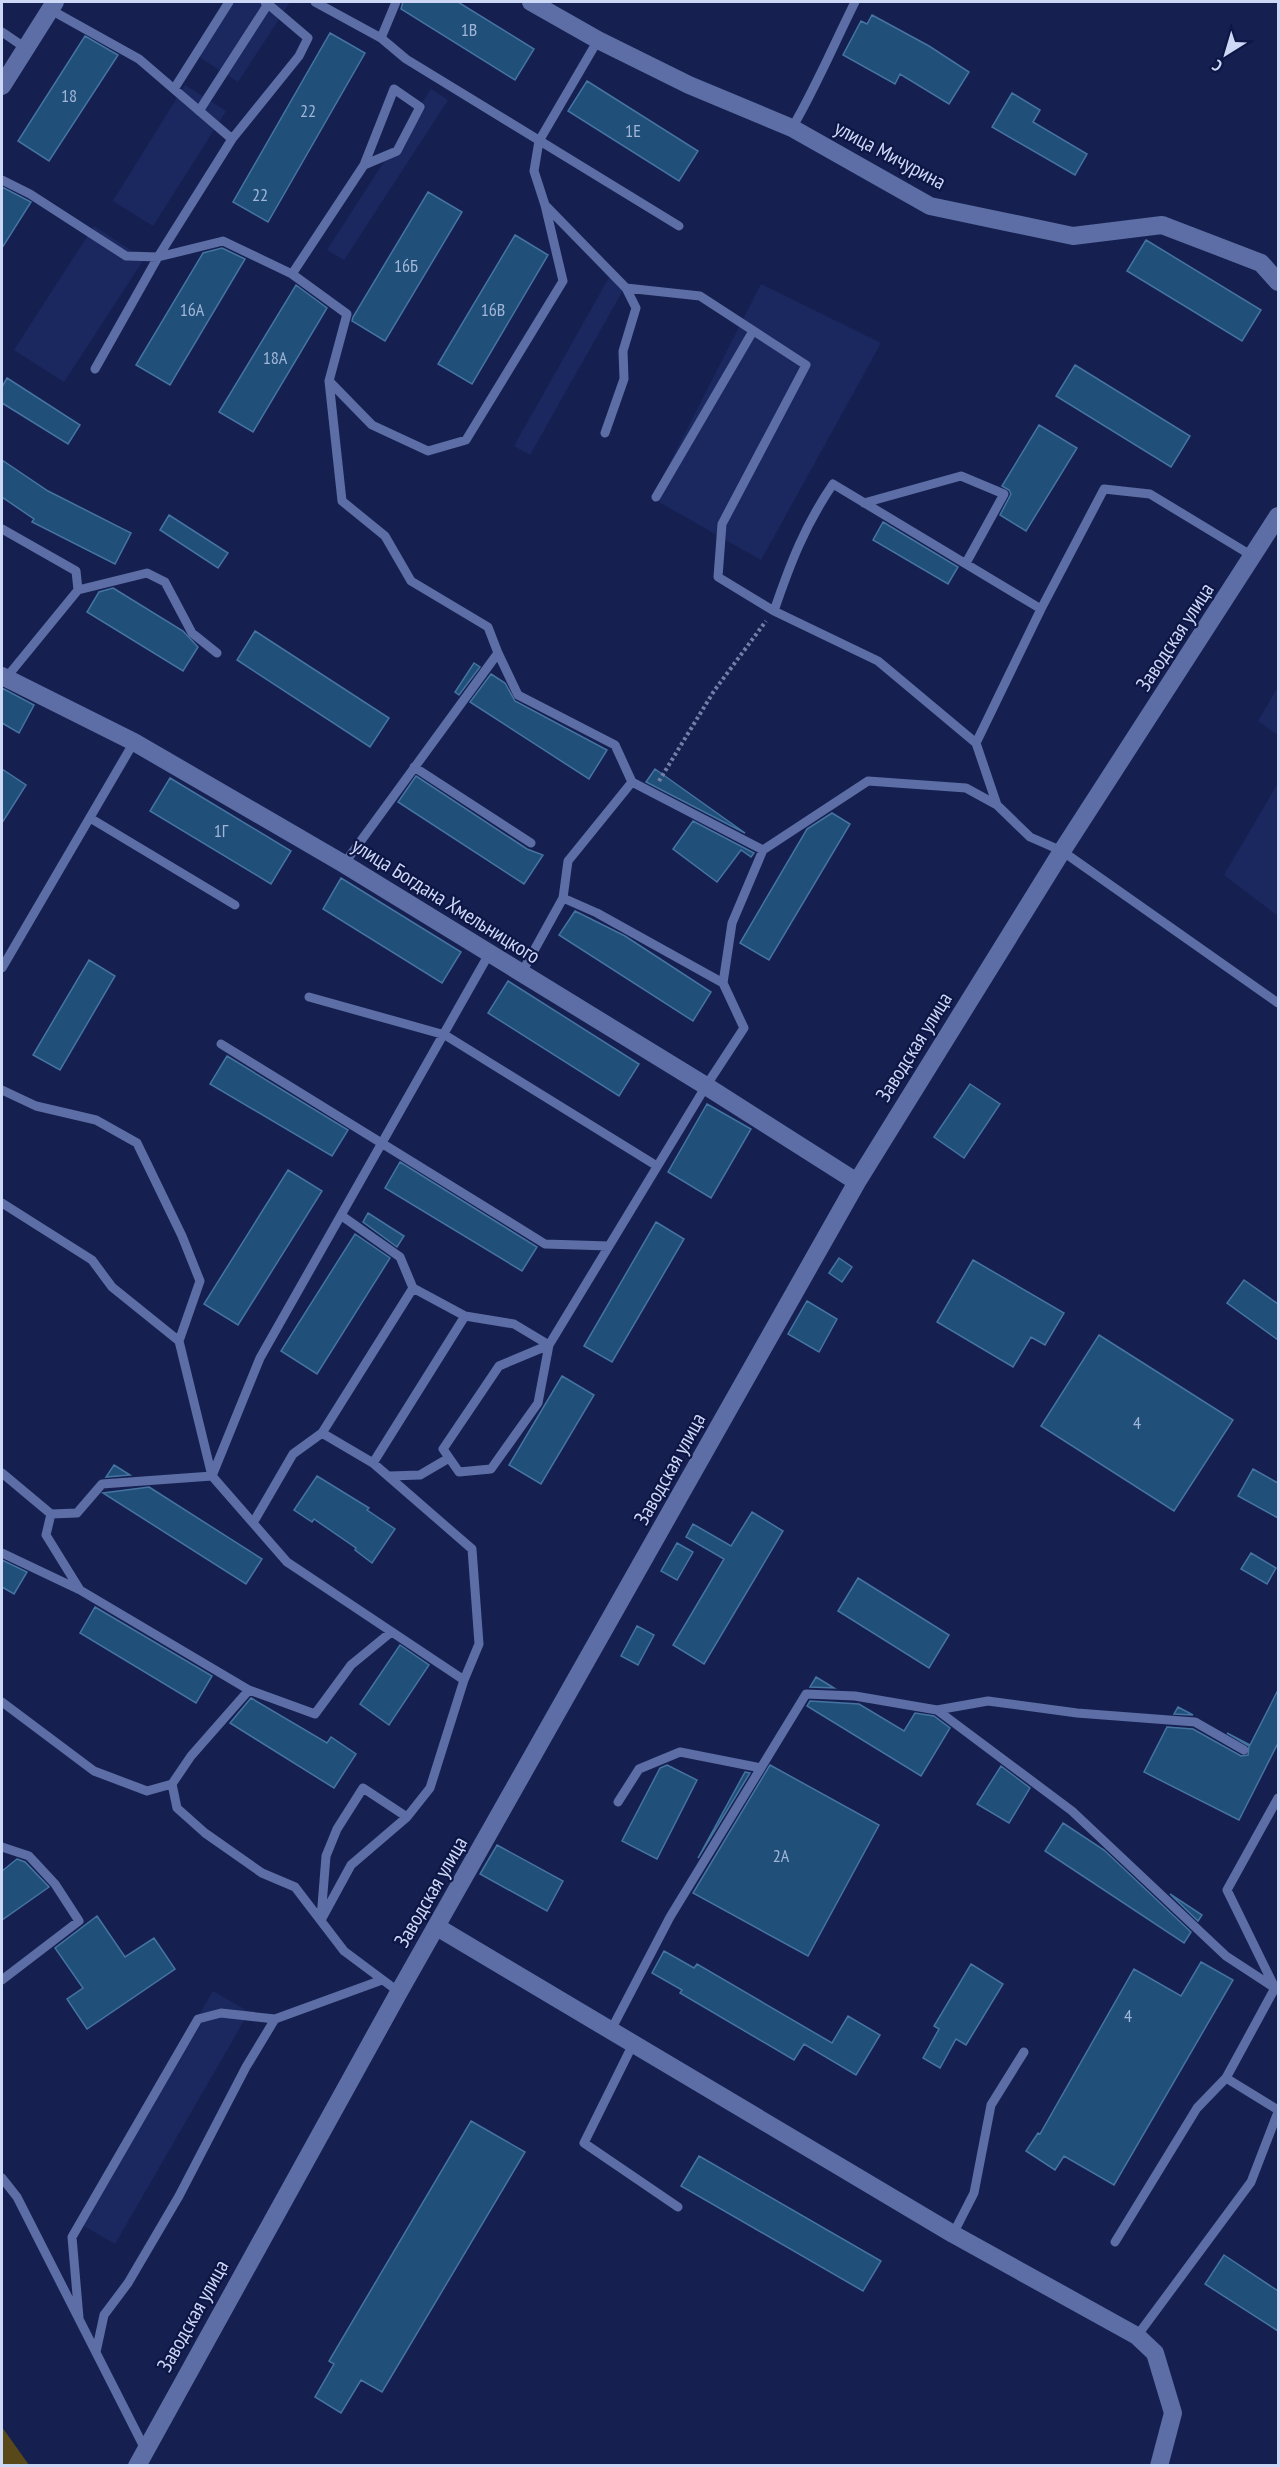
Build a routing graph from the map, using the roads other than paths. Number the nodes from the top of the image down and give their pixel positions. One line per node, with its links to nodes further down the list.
1 (229, 2): 13 (lane)
2 (315, 2): 9 (lane)
3 (396, 2): 9 (lane)
4 (531, 2): 10 (street, улица Мичурина)
5 (855, 2): 15 (lane)
6 (267, 3): 14 (lane); 16 (lane)
7 (53, 6): 11 (street); 13 (lane)
8 (2, 32): 11 (lane)
9 (381, 38): 17 (lane)
10 (598, 40): 15 (street, улица Мичурина); 17 (lane)
11 (24, 47): 12 (street)
12 (2, 87)
13 (174, 89): 14 (lane)
14 (199, 111): 16 (lane)
15 (792, 128): 24 (street, улица Мичурина)
16 (232, 139): 22 (lane)
17 (539, 141): 20 (lane); 21 (lane)
18 (364, 165): 18 (lane); 23 (lane)
19 (2, 180): 22 (lane)
20 (545, 205): 25 (lane); 28 (lane)
21 (679, 226)
22 (158, 257): 23 (lane); 27 (lane)
23 (292, 274): 28 (lane)
24 (1278, 282)
25 (626, 288): 26 (lane); 29 (lane)
26 (753, 331): 30 (lane); 38 (lane)
27 (95, 369)
28 (329, 381): 40 (lane)
29 (605, 433)
30 (656, 497)
31 (864, 503): 35 (lane); 35 (lane); 38 (lane)
32 (1278, 516): 34 (street, Заводская улица)
33 (2, 529): 36 (lane)
34 (1254, 557): 37 (lane); 50 (street, Заводская улица)
35 (966, 563): 37 (lane)
36 (78, 590): 39 (lane); 41 (lane)
37 (1041, 609): 43 (lane)
38 (774, 611): 43 (lane)
39 (216, 653)
40 (498, 653): 44 (lane); 45 (lane)
41 (4, 677): 42 (street, улица Богдана Хмельницкого)
42 (134, 742): 47 (lane); 51 (street, улица Богдана Хмельницкого)
43 (976, 743): 46 (lane)
44 (414, 767): 48 (lane); 51 (lane)
45 (632, 782): 49 (lane); 52 (lane)
46 (997, 805): 49 (lane); 50 (lane)
47 (90, 818): 53 (lane); 55 (lane)
48 (531, 843)
49 (763, 850): 57 (lane)
50 (1062, 851): 59 (lane); 66 (street, Заводская улица)
51 (344, 864): 54 (street, улица Богдана Хмельницкого)
52 (563, 898): 56 (lane); 57 (lane)
53 (235, 905)
54 (489, 954): 56 (street, улица Богдана Хмельницкого); 60 (lane)
55 (2, 968)
56 (521, 974): 62 (street, улица Богдана Хмельницкого)
57 (723, 983): 62 (lane)
58 (309, 997): 60 (lane)
59 (1278, 1003)
60 (446, 1035): 64 (lane); 65 (lane)
61 (221, 1044): 64 (lane)
62 (706, 1086): 65 (lane); 66 (street, улица Богдана Хмельницкого)
63 (2, 1090): 72 (lane)
64 (383, 1143): 68 (lane); 69 (lane)
65 (657, 1166): 69 (lane)
66 (857, 1182): 97 (street, Заводская улица)
67 (2, 1203): 72 (lane)
68 (342, 1216): 70 (lane); 78 (lane)
69 (609, 1246): 73 (lane)
70 (413, 1288): 71 (lane); 74 (lane)
71 (465, 1316): 73 (lane); 76 (lane)
72 (179, 1341): 78 (lane)
73 (549, 1345): 75 (lane); 75 (lane)
74 (322, 1433): 76 (lane); 81 (lane)
75 (449, 1458): 79 (lane)
76 (373, 1463): 79 (lane)
77 (2, 1473): 80 (lane)
78 (212, 1476): 80 (lane); 81 (lane)
79 (390, 1476): 85 (lane)
80 (51, 1514): 83 (lane)
81 (253, 1523): 84 (lane)
82 (2, 1553): 83 (lane)
83 (80, 1590): 86 (lane)
84 (390, 1633): 85 (lane); 86 (lane)
85 (464, 1680): 94 (lane)
86 (249, 1690): 91 (lane)
87 (2, 1702): 91 (lane)
88 (937, 1710): 89 (lane); 90 (lane); 100 (lane)
89 (1244, 1750)
90 (761, 1768): 93 (lane); 103 (lane)
91 (172, 1784): 96 (lane)
92 (1278, 1798): 100 (lane)
93 (618, 1802)
94 (407, 1817): 96 (lane); 96 (lane)
95 (2, 1847): 98 (lane)
96 (321, 1920): 99 (lane)
97 (437, 1928): 101 (street, Заводская улица); 103 (street)
98 (2, 1980)
99 (382, 1980): 101 (lane); 102 (lane)
100 (1277, 1989): 106 (lane)
101 (399, 1992): 115 (street, Заводская улица)
102 (275, 2019): 112 (lane); 114 (lane)
103 (610, 2030): 104 (street)
104 (633, 2044): 109 (lane); 110 (street)
105 (1024, 2052): 110 (lane)
106 (1226, 2078): 107 (lane); 111 (lane)
107 (1278, 2111): 113 (lane)
108 (2, 2178): 112 (lane)
109 (678, 2207)
110 (953, 2234): 113 (street)
111 (1115, 2242)
112 (79, 2318): 114 (lane)
113 (1137, 2336): 117 (street)
114 (96, 2352): 115 (lane)
115 (145, 2449): 116 (street, Заводская улица)
116 (136, 2466)
117 (1159, 2466)

